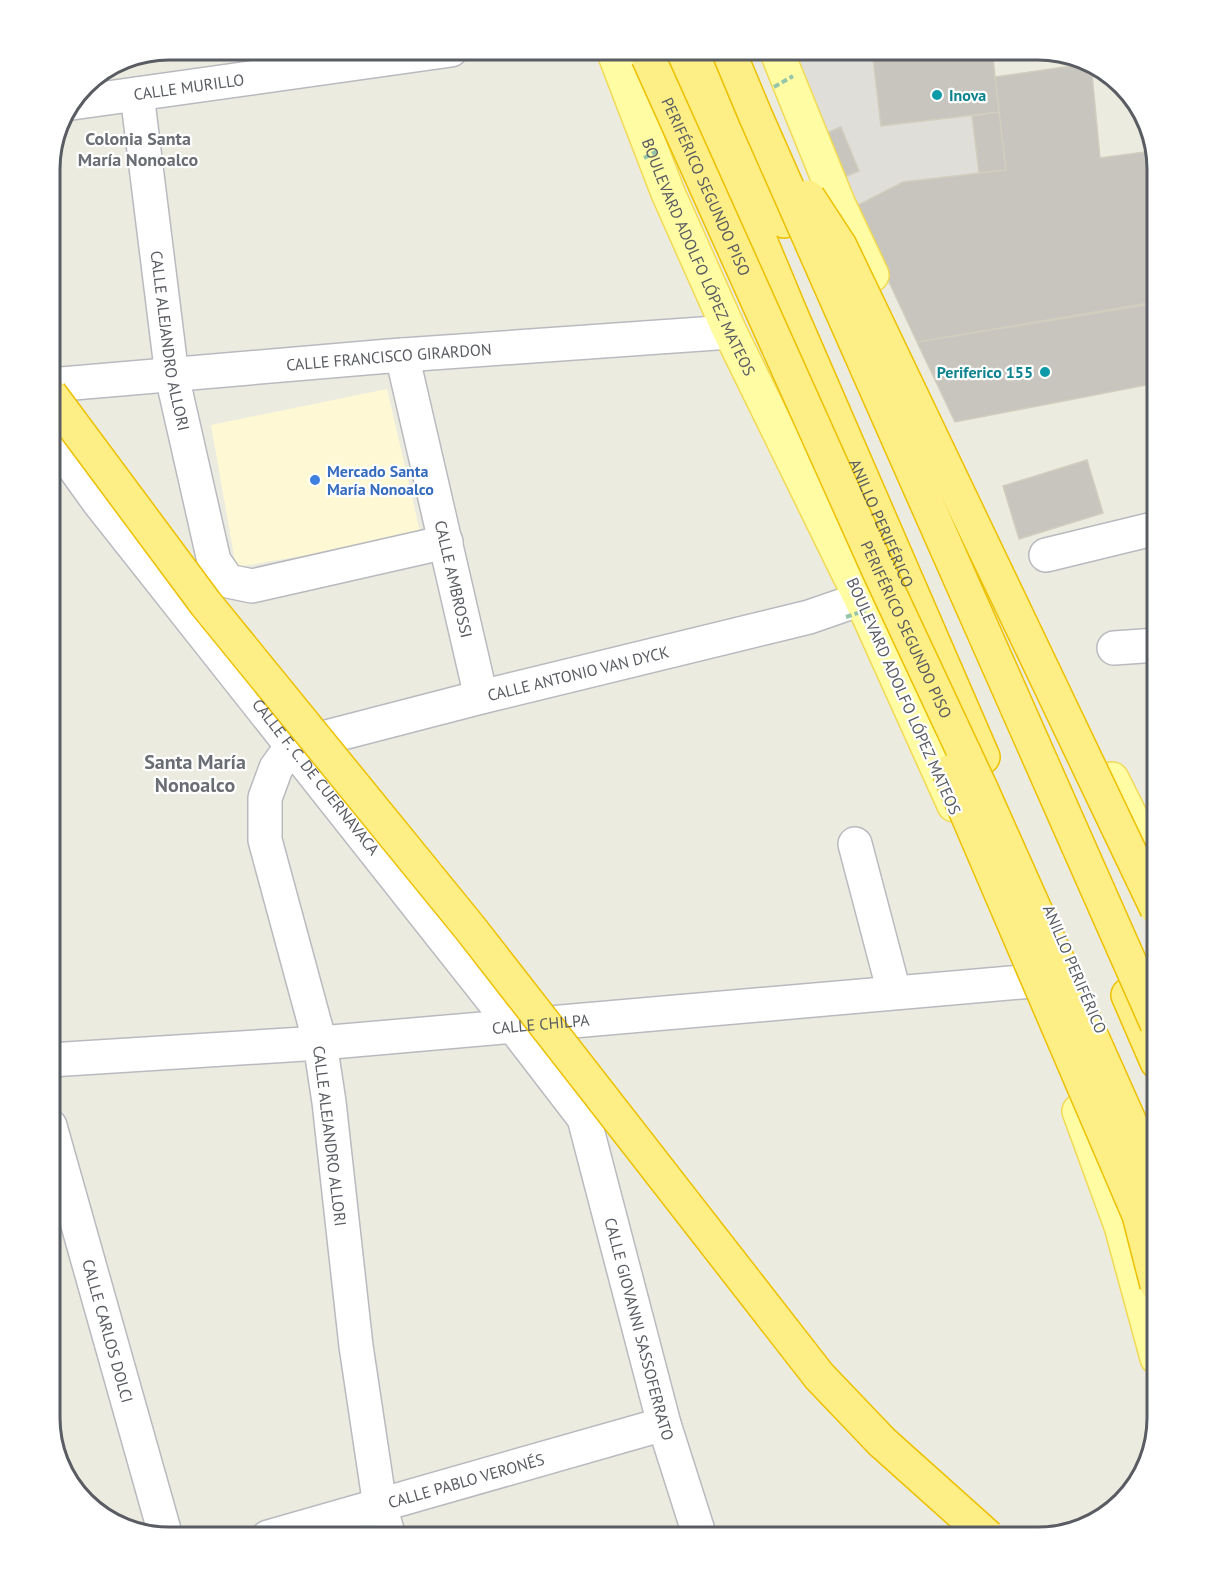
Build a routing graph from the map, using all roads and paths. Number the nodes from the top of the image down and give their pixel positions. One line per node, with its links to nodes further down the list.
1 (380, 60): 10 (street, CALLE MURILLO)
2 (617, 60): 16 (main road, BOULEVARD ADOLFO LÓPEZ MATEOS)
3 (650, 60): 43 (highway, PERIFÉRICO SEGUNDO PISO, bridge)
4 (685, 60): 15 (highway, ANILLO PERIFÉRICO)
5 (713, 60): 37 (highway, ANILLO PERIFÉRICO)
6 (732, 60): 12 (highway, bridge)
7 (780, 60): 31 (main road)
8 (794, 76): 9 (path, bridge)
9 (774, 87)
10 (137, 94): 11 (street, CALLE MURILLO); 18 (street, CALLE ALEJANDRO ALLORI)
11 (83, 101)
12 (756, 117): 32 (highway, bridge); 35 (highway, bridge)
13 (664, 147): 14 (path, bridge)
14 (644, 158)
15 (790, 312): 41 (highway, ANILLO PERIFÉRICO); 44 (highway, bridge)
16 (730, 332): 17 (street, CALLE FRANCISCO GIRARDON); 25 (main road, BOULEVARD ADOLFO LÓPEZ MATEOS)
17 (402, 355): 18 (street, CALLE FRANCISCO GIRARDON); 23 (street, CALLE AMBROSSI)
18 (172, 376): 19 (street, CALLE FRANCISCO GIRARDON); 23 (street, CALLE ALEJANDRO ALLORI)
19 (60, 384)
20 (60, 407): 52 (highway, bridge)
21 (60, 448): 29 (street, CALLE F. C. DE CUERNAVACA)
22 (1147, 531): 24 (street)
23 (446, 542): 28 (street, CALLE AMBROSSI)
24 (1046, 555)
25 (861, 599): 28 (street, CALLE ANTONIO VAN DYCK); 33 (main road, BOULEVARD ADOLFO LÓPEZ MATEOS)
26 (1147, 646): 27 (street)
27 (1114, 648)
28 (481, 697): 29 (street, CALLE ANTONIO VAN DYCK)
29 (292, 746): 36 (street, CALLE F. C. DE CUERNAVACA); 38 (street, CALLE ALEJANDRO ALLORI)
30 (855, 844): 34 (street)
31 (1147, 848)
32 (1147, 886)
33 (1033, 981): 34 (street, CALLE CHILPA); 45 (main road, BOULEVARD ADOLFO LÓPEZ MATEOS)
34 (894, 992): 36 (street, CALLE CHILPA)
35 (1147, 999)
36 (514, 1027): 38 (street, CALLE CHILPA); 40 (street, CALLE F. C. DE CUERNAVACA)
37 (1147, 1037)
38 (320, 1043): 39 (street, CALLE CHILPA); 47 (street, CALLE ALEJANDRO ALLORI)
39 (60, 1059)
40 (584, 1118): 46 (street, CALLE GIOVANNI SASSOFERRATO)
41 (1147, 1136)
42 (60, 1161): 48 (street, CALLE CARLOS DOLCI)
43 (1147, 1170)
44 (1147, 1244)
45 (1147, 1319)
46 (664, 1424): 47 (street, CALLE PABLO VERONÉS); 51 (street, CALLE GIOVANNI SASSOFERRATO)
47 (380, 1506): 49 (street, CALLE PABLO VERONÉS); 50 (street, CALLE ALEJANDRO ALLORI)
48 (163, 1527)
49 (306, 1527)
50 (386, 1527)
51 (697, 1527)
52 (976, 1527)

